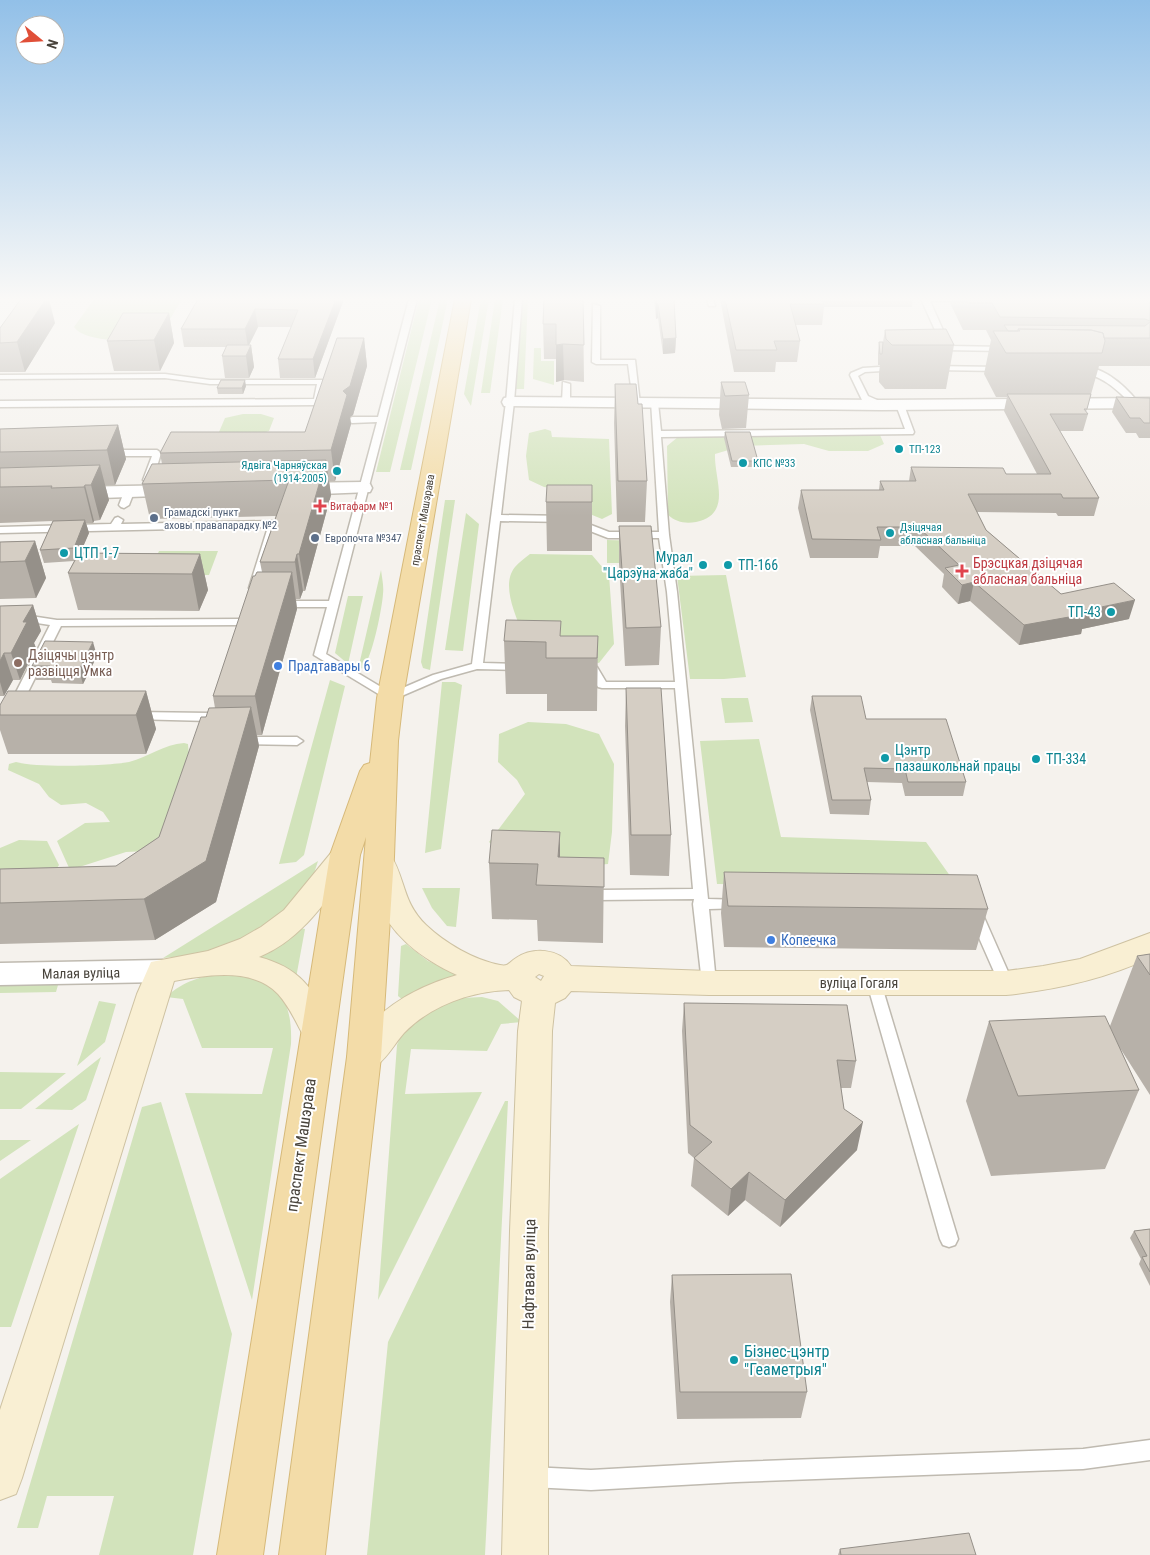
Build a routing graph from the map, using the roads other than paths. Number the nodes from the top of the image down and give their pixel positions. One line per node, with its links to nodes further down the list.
1 (394, 372): 18 (lane)
2 (450, 372): 40 (main road, праспект Машэрава)
3 (512, 372): 10 (lane)
4 (635, 372): 13 (lane)
5 (860, 372): 15 (lane)
6 (1090, 372): 12 (lane)
7 (0, 377): 9 (lane)
8 (566, 384): 11 (lane)
9 (316, 402): 14 (lane); 17 (lane)
10 (510, 402): 11 (street); 27 (lane)
11 (566, 402): 13 (street)
12 (1143, 402): 16 (street)
13 (645, 403): 15 (street); 20 (lane)
14 (0, 404)
15 (881, 405): 16 (street)
16 (900, 405): 20 (lane)
17 (313, 412)
18 (381, 419): 19 (lane); 22 (lane)
19 (352, 420)
20 (657, 434): 29 (lane)
21 (98, 454): 26 (lane)
22 (363, 488): 23 (street); 32 (lane)
23 (274, 490)
24 (198, 491): 26 (street)
25 (59, 494): 26 (street)
26 (132, 496)
27 (496, 518): 29 (lane); 36 (lane)
28 (0, 530): 30 (lane)
29 (664, 535): 39 (lane)
30 (250, 598)
31 (267, 604): 32 (lane)
32 (332, 604): 40 (lane)
33 (0, 617): 35 (lane)
34 (242, 622): 35 (lane)
35 (57, 624): 43 (lane)
36 (478, 666): 37 (lane); 40 (lane)
37 (528, 667)
38 (574, 668): 39 (lane)
39 (680, 685): 50 (lane)
40 (390, 698): 45 (main road, праспект Машэрава)
41 (118, 716): 42 (lane)
42 (210, 717)
43 (0, 721)
44 (229, 741): 46 (lane)
45 (385, 741): 47 (main road, праспект Машэрава); 48 (main road, праспект Машэрава)
46 (297, 742)
47 (345, 855): 54 (street); 61 (main road, праспект Машэрава)
48 (379, 857): 57 (street); 62 (main road, праспект Машэрава)
49 (577, 877): 50 (lane)
50 (700, 899): 51 (lane); 58 (lane)
51 (755, 904)
52 (970, 904): 60 (lane)
53 (1150, 944): 60 (street, вуліца Гогаля)
54 (212, 962): 55 (street); 61 (street)
55 (162, 971): 56 (street, Малая вуліца); 66 (street)
56 (0, 974)
57 (529, 982): 58 (street, вуліца Гогаля); 62 (street); 65 (street, Нафтавая вуліца)
58 (709, 983): 59 (street, вуліца Гогаля)
59 (874, 983): 60 (street, вуліца Гогаля); 63 (lane)
60 (1006, 983)
61 (318, 1031): 67 (main road, праспект Машэрава)
62 (364, 1057): 68 (main road, праспект Машэрава)
63 (949, 1239)
64 (1150, 1450): 65 (lane)
65 (527, 1477): 69 (street, Нафтавая вуліца)
66 (0, 1478)
67 (240, 1555)
68 (302, 1555)
69 (525, 1555)

